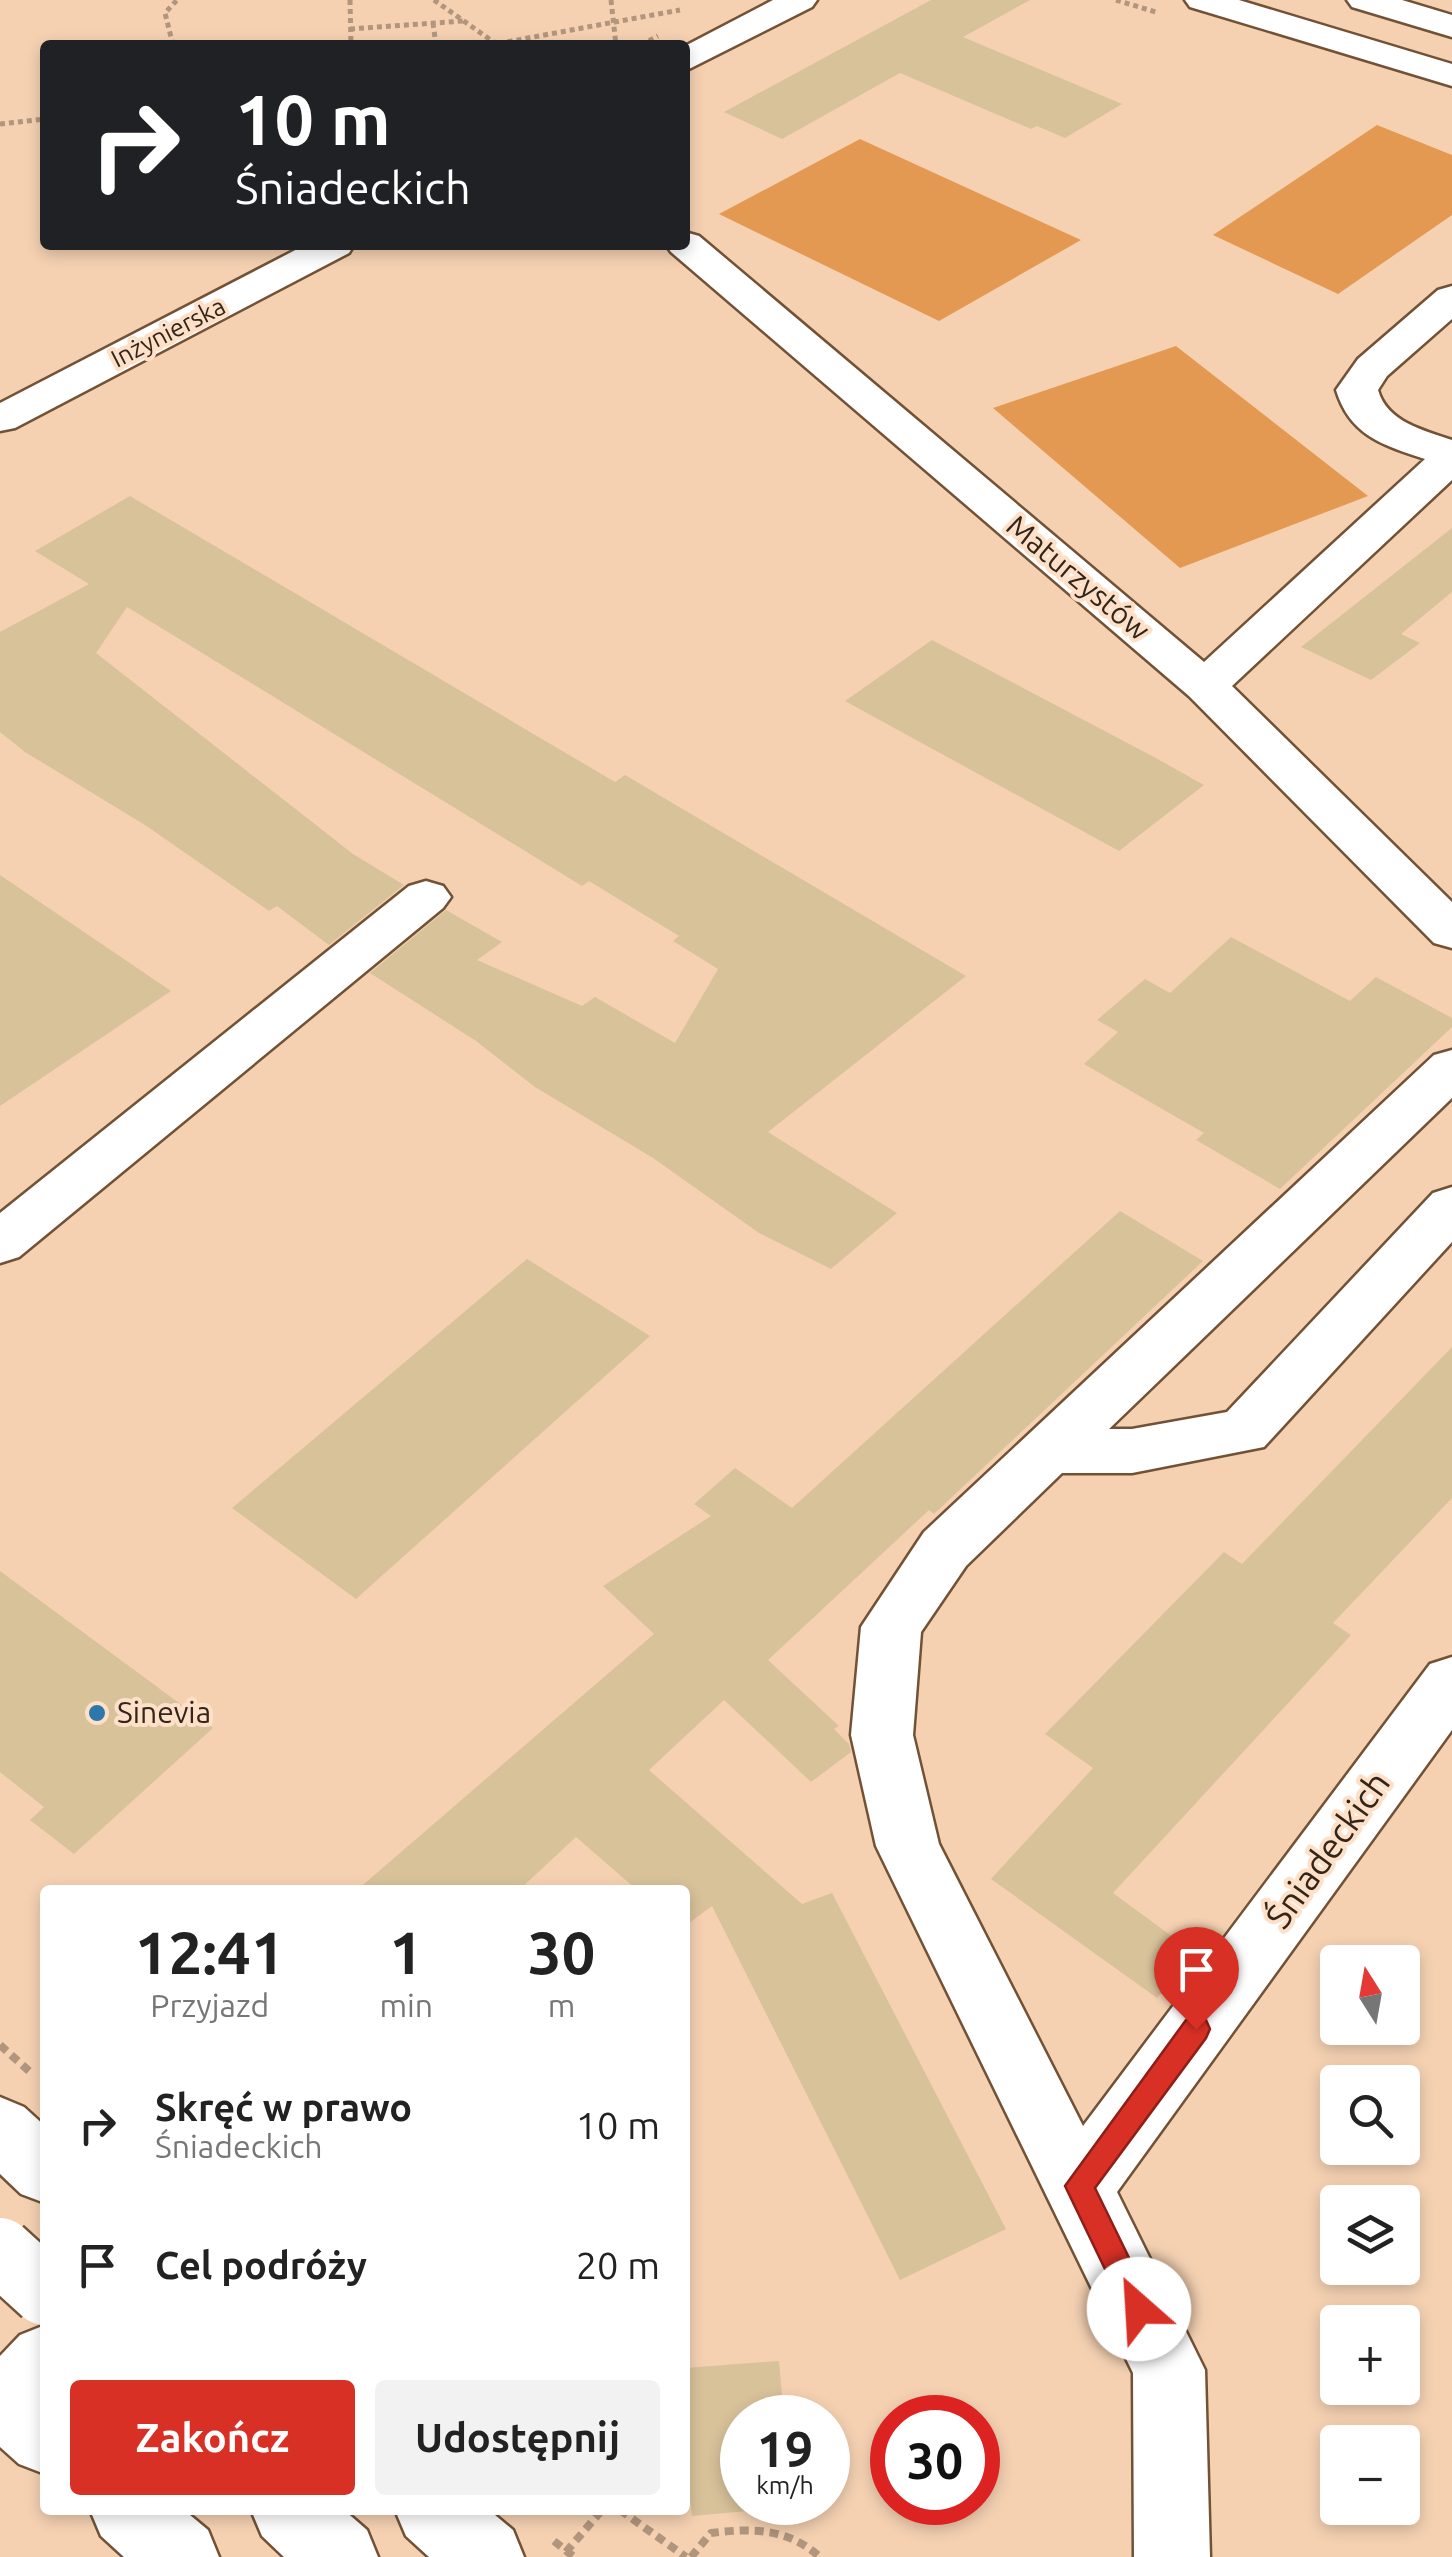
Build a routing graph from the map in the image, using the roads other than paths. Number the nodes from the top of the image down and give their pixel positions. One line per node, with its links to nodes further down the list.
1 (735, 0): 5 (street)
2 (800, 0): 5 (street)
3 (1202, 0): 8 (street)
4 (1364, 0): 6 (street)
5 (766, 18): 7 (street)
6 (1452, 26)
7 (690, 57)
8 (1452, 75)
9 (690, 248): 14 (street, Maturzystów)
10 (325, 250): 12 (street, Inżynierska)
11 (1452, 298): 13 (street)
12 (0, 419)
13 (1452, 455): 14 (street)
14 (1206, 686): 16 (street, Maturzystów)
15 (426, 897): 19 (street)
16 (1452, 932)
17 (1451, 1071): 20 (street)
18 (1452, 1208): 20 (street)
19 (0, 1242)
20 (1049, 1451): 24 (street)
21 (1452, 1682): 24 (street, Śniadeckich)
22 (0, 2130): 23 (street)
23 (40, 2166)
24 (1080, 2186): 33 (street)
25 (0, 2251): 26 (street, bridge)
26 (40, 2287)
27 (133, 2515): 30 (street)
28 (294, 2515): 31 (street)
29 (438, 2515): 32 (street)
30 (181, 2557)
31 (340, 2557)
32 (486, 2557)
33 (1172, 2557)

